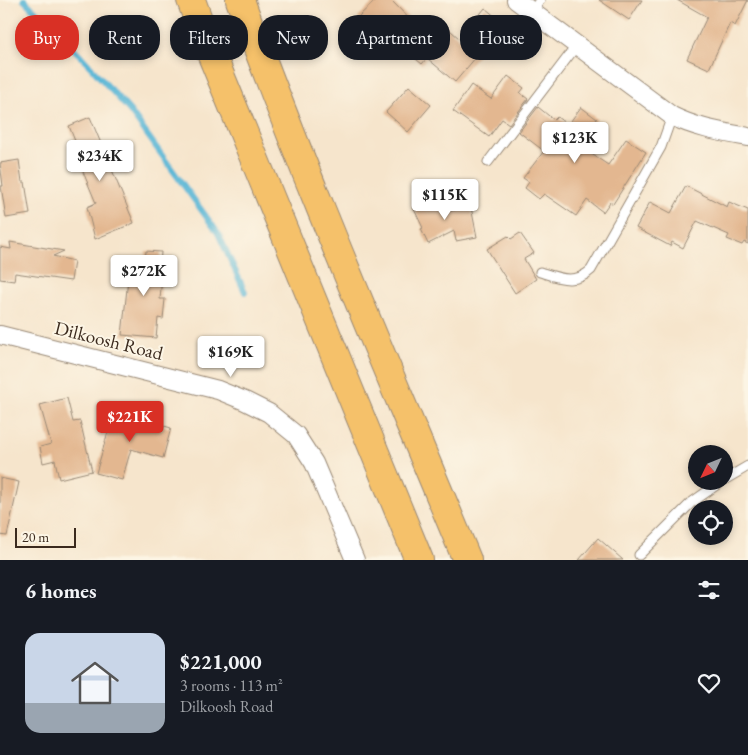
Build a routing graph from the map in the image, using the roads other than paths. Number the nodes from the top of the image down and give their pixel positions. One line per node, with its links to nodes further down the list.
1 (191, 0): 16 (highway)
2 (240, 0): 17 (highway)
3 (516, 0): 4 (street)
4 (536, 6): 5 (street)
5 (577, 45): 6 (street); 8 (lane)
6 (672, 116): 7 (street); 9 (lane)
7 (748, 137)
8 (488, 162)
9 (540, 272)
10 (0, 335): 15 (street, Dilkoosh Road)
11 (748, 466): 12 (lane)
12 (733, 475)
13 (710, 490): 14 (lane)
14 (639, 555)
15 (355, 560)
16 (419, 560)
17 (467, 560)

